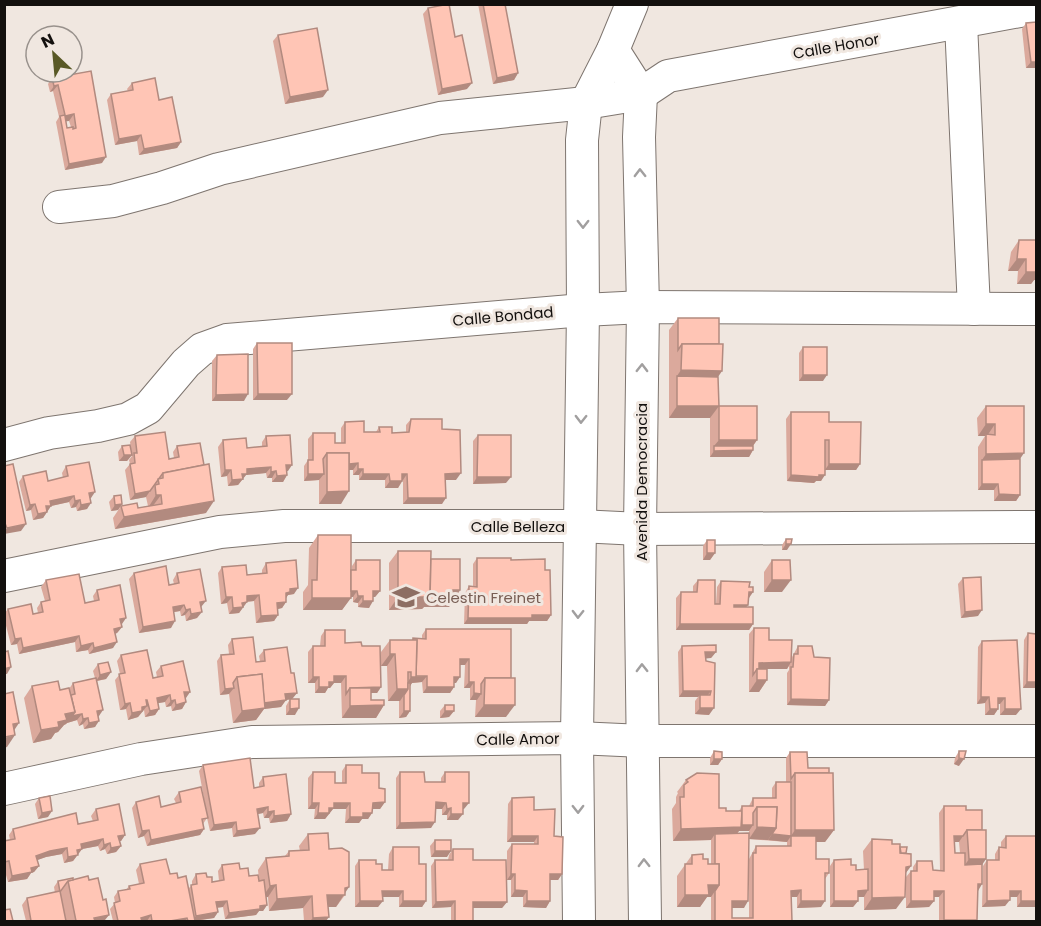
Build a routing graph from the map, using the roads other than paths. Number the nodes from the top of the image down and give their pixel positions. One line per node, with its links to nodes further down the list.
1 (633, 4): 4 (street)
2 (1036, 8): 3 (street, Calle Honor)
3 (961, 23): 5 (street, Calle Honor); 9 (street)
4 (613, 50): 5 (street); 6 (street)
5 (641, 94): 6 (street); 8 (street, Avenida Democracia, one-way to 5)
6 (586, 103): 7 (street); 11 (street, one-way to 11)
7 (59, 207)
8 (643, 307): 9 (street, Calle Bondad); 11 (street, Calle Bondad); 15 (street, Avenida Democracia, one-way to 8)
9 (974, 309): 10 (street, Calle Bondad)
10 (1036, 309)
11 (583, 310): 12 (street, Calle Bondad); 13 (street, one-way to 13)
12 (4, 446)
13 (579, 526): 15 (street, Calle Belleza); 16 (street, Calle Belleza); 17 (street, one-way to 17)
14 (1036, 527): 15 (street, Calle Belleza)
15 (640, 529): 18 (street, Avenida Democracia, one-way to 15)
16 (4, 576)
17 (577, 738): 18 (street, Calle Amor); 20 (street, Calle Amor); 21 (street, one-way to 21)
18 (643, 741): 19 (street, Calle Amor); 22 (street, Avenida Democracia, one-way to 18)
19 (1036, 741)
20 (4, 789)
21 (579, 921)
22 (645, 921)

